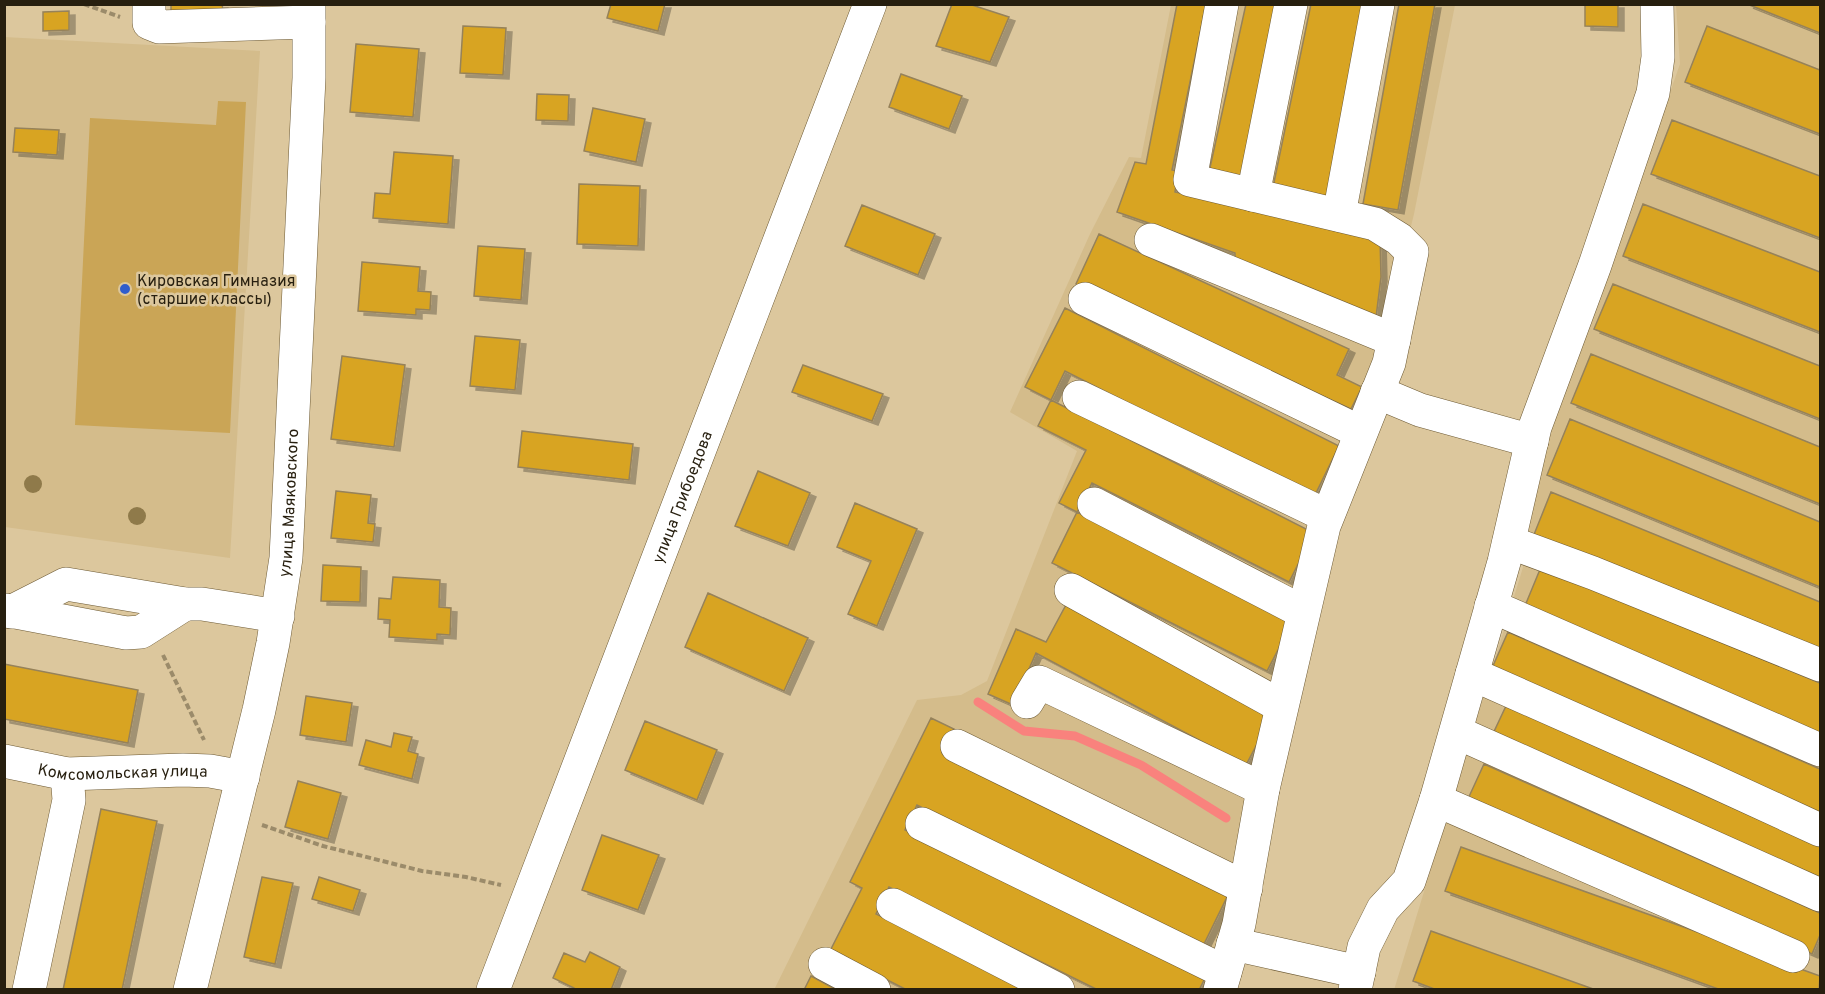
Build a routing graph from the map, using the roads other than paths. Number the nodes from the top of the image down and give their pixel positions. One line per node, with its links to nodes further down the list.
1 (149, 4): 7 (street)
2 (870, 4): 49 (street, улица Грибоедова)
3 (1222, 4): 8 (street)
4 (1291, 4): 8 (street)
5 (1378, 4): 9 (street)
6 (1657, 4): 16 (street)
7 (309, 13): 25 (street, улица Маяковского)
8 (1253, 195): 9 (street)
9 (1339, 215): 12 (street)
10 (1151, 240): 12 (street)
11 (1084, 299): 15 (street)
12 (1394, 340): 13 (street)
13 (1377, 392): 15 (street); 16 (street)
14 (1079, 397): 18 (street)
15 (1360, 432): 18 (street)
16 (1532, 441): 19 (street)
17 (1094, 504): 24 (street)
18 (1328, 516): 24 (street)
19 (1509, 542): 22 (street); 26 (street)
20 (1071, 590): 29 (street)
21 (185, 604): 23 (street); 23 (street); 25 (street)
22 (1491, 606): 27 (street); 32 (street)
23 (8, 611)
24 (1304, 612): 29 (street)
25 (278, 615): 35 (street, улица Маяковского)
26 (1821, 665)
27 (1472, 674): 30 (street); 39 (street)
28 (1027, 702): 36 (street)
29 (1281, 706): 36 (street)
30 (1456, 732): 37 (street); 41 (street)
31 (957, 746): 40 (street)
32 (1821, 750)
33 (4, 761): 34 (street, Комсомольская улица)
34 (67, 774): 35 (street, Комсомольская улица); 47 (street)
35 (243, 777): 48 (street, улица Маяковского)
36 (1263, 789): 40 (street)
37 (1436, 800): 43 (street); 46 (street)
38 (922, 824): 45 (street)
39 (1821, 830)
40 (1246, 888): 45 (street)
41 (1821, 895)
42 (893, 905): 51 (street)
43 (1793, 956)
44 (825, 964): 50 (street)
45 (1226, 969): 46 (street)
46 (1357, 981)
47 (29, 990)
48 (190, 990)
49 (493, 990)
50 (874, 990)
51 (1058, 990)

